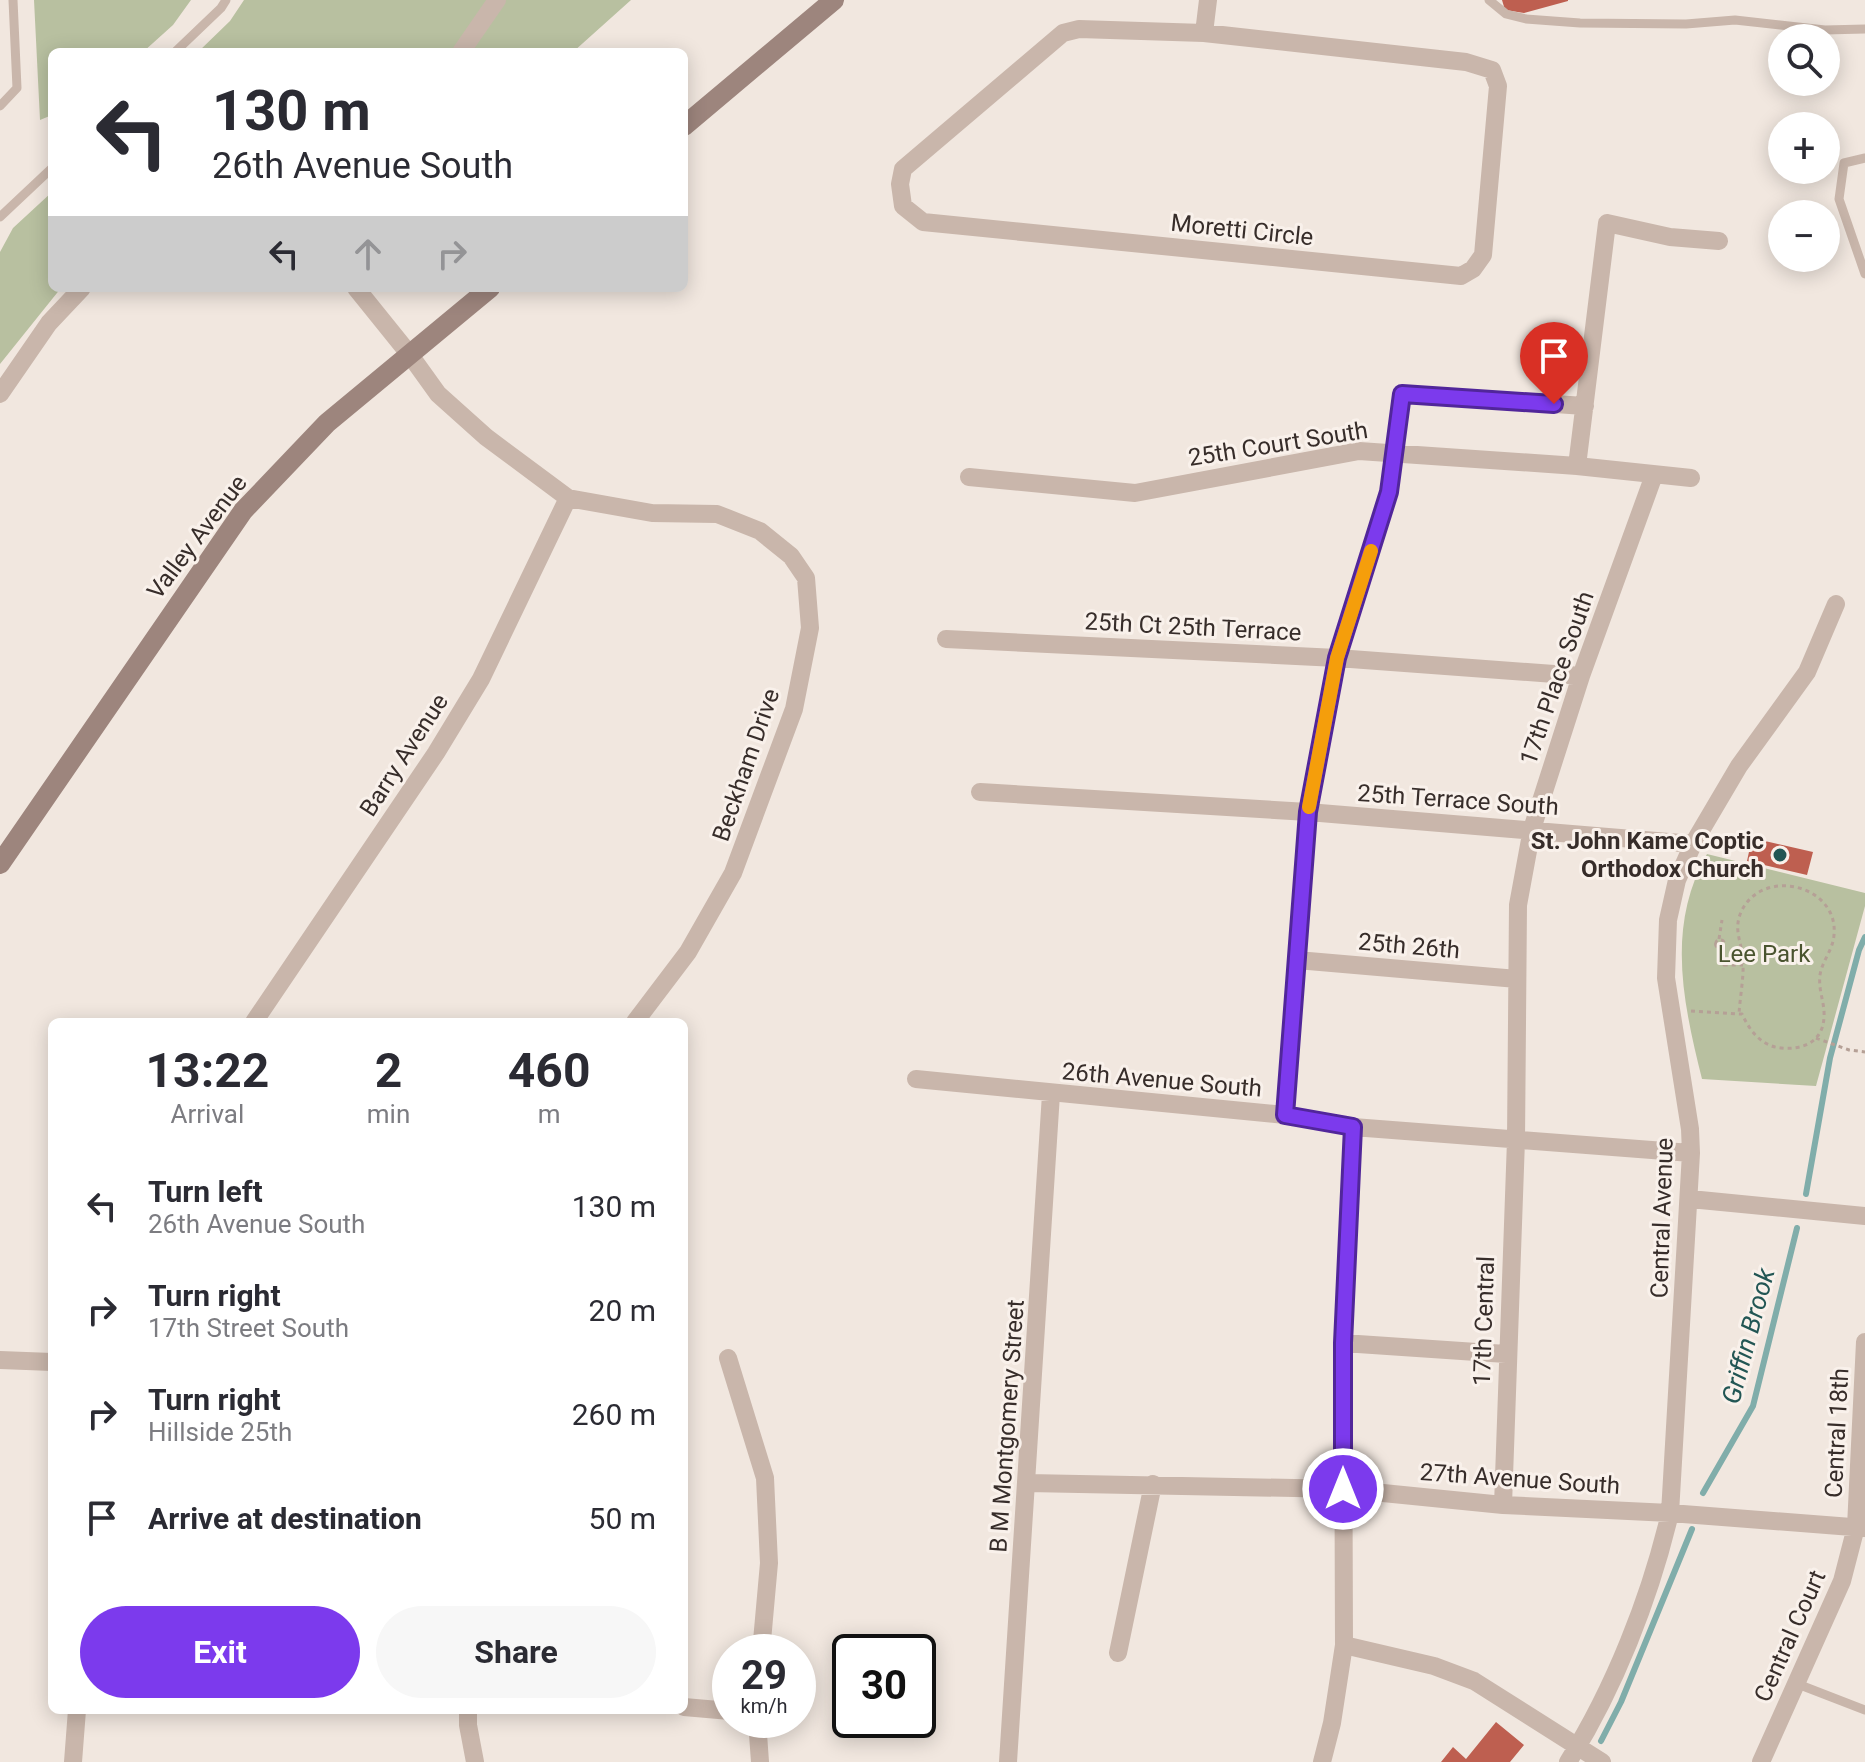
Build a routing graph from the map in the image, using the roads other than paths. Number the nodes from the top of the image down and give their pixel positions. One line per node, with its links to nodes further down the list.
1 (13, 0): 11 (lane)
2 (226, 0): 9 (lane)
3 (497, 0): 10 (street)
4 (834, 0): 12 (main road)
5 (1208, 0): 8 (street)
6 (1489, 0): 7 (lane)
7 (1865, 29)
8 (1204, 33): 8 (street, Moretti Circle)
9 (179, 48)
10 (464, 48)
11 (0, 106)
12 (688, 123)
13 (1865, 158): 17 (lane)
14 (48, 172): 15 (lane)
15 (0, 217)
16 (1719, 241): 23 (street)
17 (1865, 274)
18 (78, 292): 22 (street)
19 (359, 292): 21 (street, Beckham Drive)
20 (485, 292): 21 (main road, Valley Avenue)
21 (410, 355): 29 (street, Beckham Drive); 38 (main road, Valley Avenue)
22 (0, 394)
23 (1585, 406): 24 (street); 25 (street)
24 (1396, 452): 25 (street, 25th Court South); 27 (street, 25th Court South); 32 (street)
25 (1577, 466): 26 (street, 25th Court South)
26 (1654, 475): 28 (street, 25th Court South); 33 (street, 17th Place South)
27 (969, 477)
28 (1691, 478)
29 (568, 498): 41 (street, Barry Avenue); 42 (street, Beckham Drive)
30 (1836, 604): 37 (street, Central Avenue)
31 (946, 639): 32 (street, 25th Ct 25th Terrace)
32 (1337, 658): 33 (street, 25th Ct 25th Terrace); 35 (street)
33 (1581, 676): 36 (street, 17th Place South)
34 (980, 792): 35 (street, 25th Terrace South)
35 (1308, 812): 36 (street, 25th Terrace South); 39 (street)
36 (1532, 829): 37 (street, 25th Terrace South); 40 (street, 17th Place South)
37 (1693, 844): 48 (street, Central Avenue)
38 (0, 864)
39 (1297, 960): 40 (street, 25th 26th); 45 (street)
40 (1517, 979): 47 (street, 17th Place South)
41 (257, 1018)
42 (638, 1018)
43 (916, 1079): 44 (street, 26th Avenue South)
44 (1051, 1094): 45 (street, 26th Avenue South); 57 (street, B M Montgomery Street)
45 (1285, 1115): 46 (street, 26th Avenue South)
46 (1353, 1127): 47 (street, 26th Avenue South); 52 (street)
47 (1516, 1140): 48 (street, 26th Avenue South); 53 (street, 17th Central)
48 (1691, 1153): 49 (street, Central Avenue)
49 (1690, 1199): 50 (street); 61 (street, Central Avenue)
50 (1865, 1214)
51 (1865, 1342): 62 (street, Central 18th)
52 (1343, 1343): 53 (street); 59 (street)
53 (1506, 1354): 60 (street, 17th Central)
54 (728, 1358): 63 (street)
55 (0, 1360): 56 (street)
56 (48, 1362)
57 (1028, 1483): 58 (street, 27th Avenue South); 77 (street, B M Montgomery Street)
58 (1153, 1484): 59 (street, 27th Avenue South); 65 (street)
59 (1343, 1489): 60 (street, 27th Avenue South); 64 (street)
60 (1503, 1505): 61 (street, 27th Avenue South)
61 (1670, 1513): 62 (street, 27th Avenue South); 73 (street, Central Avenue)
62 (1860, 1528): 66 (street, Central Court)
63 (763, 1634)
64 (1344, 1645): 73 (street); 78 (street)
65 (1118, 1653)
66 (1795, 1683): 69 (lane); 81 (street, Central Court)
67 (688, 1707): 68 (street)
68 (712, 1709)
69 (1865, 1710)
70 (77, 1714): 74 (street)
71 (468, 1714): 75 (street)
72 (758, 1738): 76 (street)
73 (1579, 1745): 79 (street, Central Avenue); 80 (street)
74 (73, 1762)
75 (475, 1762)
76 (760, 1762)
77 (1008, 1762)
78 (1322, 1762)
79 (1568, 1762)
80 (1602, 1762)
81 (1761, 1762)

